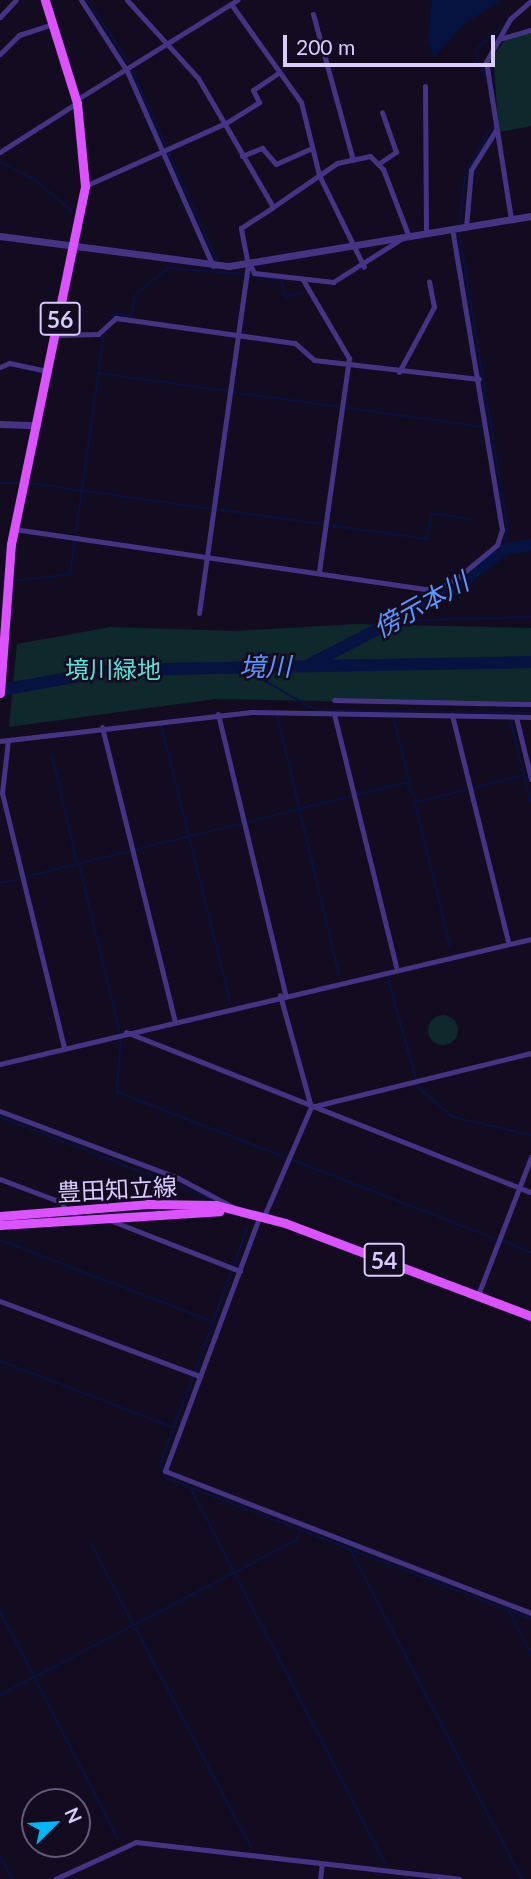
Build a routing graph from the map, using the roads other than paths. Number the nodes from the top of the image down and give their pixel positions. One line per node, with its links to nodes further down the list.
1 (16, 0): 9 (street)
2 (45, 0): 10 (main road, 56)
3 (80, 0): 15 (street)
4 (127, 0): 13 (street)
5 (237, 0): 7 (street)
6 (531, 1): 12 (street)
7 (231, 4): 13 (street); 16 (street)
8 (313, 14): 26 (street)
9 (0, 18)
10 (53, 24): 14 (street); 18 (main road, 56)
11 (531, 30): 12 (street)
12 (499, 40): 21 (street)
13 (167, 45): 15 (street); 20 (street)
14 (0, 54)
15 (127, 71): 18 (street); 23 (street)
16 (278, 73): 20 (street); 22 (street)
17 (425, 86): 35 (street)
18 (77, 101): 24 (street); 29 (main road, 56)
19 (382, 112): 27 (street)
20 (221, 125): 23 (street); 25 (street)
21 (496, 131): 32 (street); 33 (street)
22 (310, 149): 25 (street); 28 (street)
23 (162, 151): 29 (street); 41 (street)
24 (0, 152)
25 (242, 156): 30 (street)
26 (352, 157): 27 (street); 28 (street)
27 (378, 164): 37 (street)
28 (319, 175): 30 (street); 38 (street)
29 (85, 186): 39 (main road, 56)
30 (273, 207): 40 (street)
31 (531, 216): 32 (street)
32 (511, 219): 33 (street)
33 (466, 227): 34 (street)
34 (452, 229): 35 (street); 51 (street)
35 (426, 234): 37 (street)
36 (0, 236): 39 (street)
37 (405, 238): 38 (street); 42 (street)
38 (351, 247): 40 (street); 42 (street)
39 (76, 249): 41 (street); 45 (main road, 56)
40 (249, 265): 41 (street); 43 (street); 46 (street)
41 (213, 266)
42 (364, 267): 43 (street)
43 (303, 279): 47 (street)
44 (429, 281): 50 (street)
45 (57, 335): 46 (street); 49 (main road, 56)
46 (237, 336): 47 (street); 57 (street)
47 (348, 365): 50 (street); 58 (street)
48 (0, 367): 49 (street)
49 (48, 371): 53 (main road, 56)
50 (398, 372): 51 (street)
51 (479, 379): 58 (street)
52 (0, 424): 53 (street)
53 (37, 425): 54 (main road, 56)
54 (14, 529): 56 (main road, 56); 57 (street)
55 (0, 543): 56 (street)
56 (11, 544): 60 (main road, 56)
57 (206, 557): 58 (street); 59 (street)
58 (319, 572)
59 (199, 613)
60 (0, 693)
61 (334, 700): 62 (street)
62 (531, 704)
63 (218, 714): 64 (street); 68 (street); 75 (street)
64 (334, 714): 65 (street); 74 (street)
65 (452, 715): 66 (street); 73 (street)
66 (516, 717): 67 (street); 71 (street)
67 (531, 717)
68 (102, 727): 69 (street); 76 (street)
69 (8, 740): 70 (street); 78 (street)
70 (0, 741)
71 (531, 779)
72 (531, 939): 73 (street)
73 (508, 942): 74 (street)
74 (396, 967): 75 (street)
75 (282, 995): 76 (street); 81 (street)
76 (175, 1021): 77 (street)
77 (126, 1032): 78 (street); 81 (street)
78 (64, 1048): 80 (street)
79 (531, 1053): 81 (street)
80 (0, 1064)
81 (311, 1107): 85 (street); 90 (street)
82 (0, 1111): 88 (street)
83 (531, 1157): 85 (street)
84 (0, 1179): 87 (street)
85 (519, 1187): 86 (street); 94 (street)
86 (531, 1192)
87 (66, 1210): 88 (main road, 豊田知立線 / 54); 91 (main road, 豊田知立線 / 54)
88 (236, 1210): 89 (main road, 豊田知立線 / 54); 90 (main road, 豊田知立線 / 54)
89 (102, 1214): 92 (main road, 豊田知立線 / 54); 93 (street)
90 (262, 1215): 93 (street); 94 (main road, 豊田知立線 / 54)
91 (0, 1216)
92 (0, 1225)
93 (240, 1272): 97 (street)
94 (478, 1295): 96 (main road, 豊田知立線 / 54)
95 (0, 1301): 97 (street)
96 (531, 1316)
97 (200, 1376): 98 (street)
98 (531, 1613)
99 (323, 1864): 100 (street); 101 (street); 102 (street)
100 (55, 1879)
101 (320, 1879)
102 (459, 1879)

